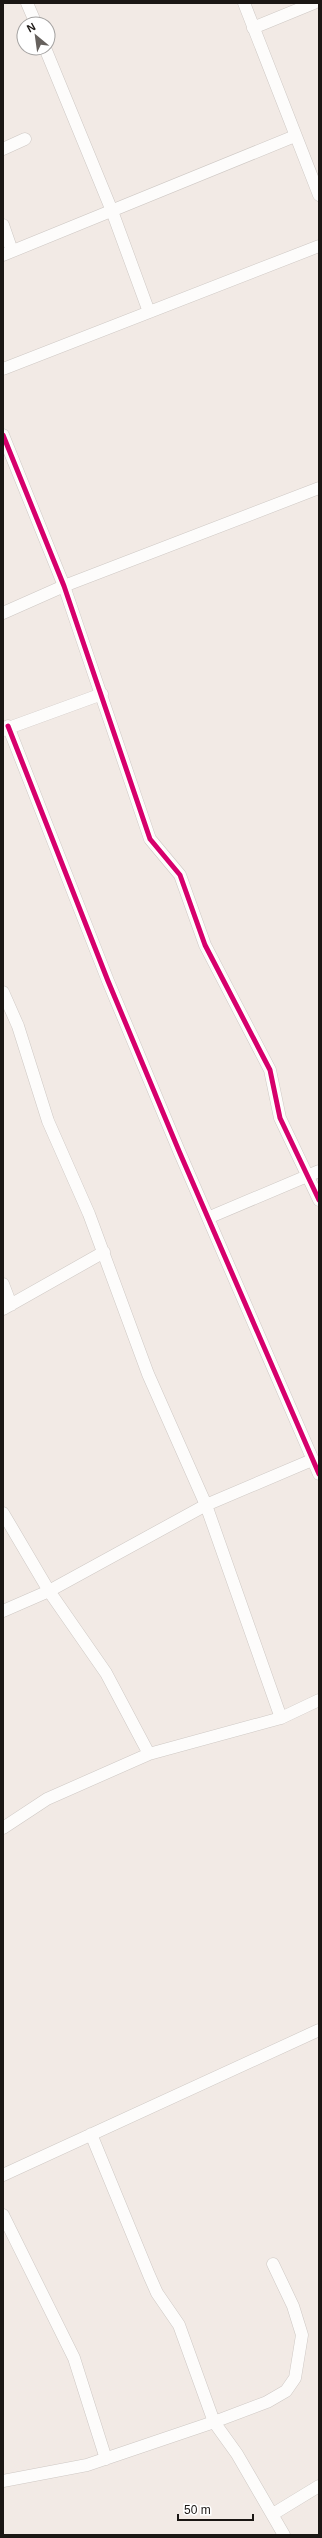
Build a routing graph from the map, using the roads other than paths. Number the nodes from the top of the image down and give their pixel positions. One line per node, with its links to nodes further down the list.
1 (27, 3): 4 (street)
2 (244, 3): 5 (street)
3 (314, 3): 5 (street)
4 (33, 16)
5 (253, 28): 7 (street)
6 (48, 56): 11 (street)
7 (295, 136): 10 (street); 11 (street)
8 (25, 139): 9 (street)
9 (3, 149)
10 (319, 196)
11 (112, 211): 14 (street); 15 (street)
12 (3, 225): 14 (street)
13 (319, 246): 15 (street)
14 (7, 253)
15 (149, 312): 16 (street)
16 (3, 369)
17 (3, 435): 19 (street)
18 (319, 488): 19 (street)
19 (64, 586): 20 (street); 21 (street)
20 (3, 613)
21 (102, 694): 22 (street); 25 (street)
22 (6, 728): 27 (street)
23 (3, 992): 24 (street)
24 (8, 1017): 28 (street)
25 (313, 1173): 26 (street); 27 (street)
26 (319, 1200)
27 (210, 1217): 31 (street)
28 (104, 1252): 30 (street); 33 (street)
29 (3, 1284): 30 (street)
30 (7, 1307)
31 (312, 1460): 32 (street); 33 (street)
32 (319, 1474)
33 (206, 1505): 35 (street); 38 (street)
34 (3, 1513): 35 (street)
35 (49, 1591): 36 (street); 39 (street)
36 (3, 1611)
37 (319, 1700): 38 (street)
38 (282, 1718): 39 (street)
39 (149, 1754): 40 (street)
40 (3, 1828)
41 (319, 2030): 42 (street)
42 (90, 2134): 43 (street); 46 (street)
43 (3, 2175)
44 (3, 2215): 47 (street)
45 (273, 2264): 46 (street)
46 (214, 2422): 47 (street); 50 (street)
47 (106, 2459): 48 (street)
48 (3, 2481)
49 (319, 2486): 50 (street)
50 (273, 2514): 51 (street)
51 (284, 2535)

